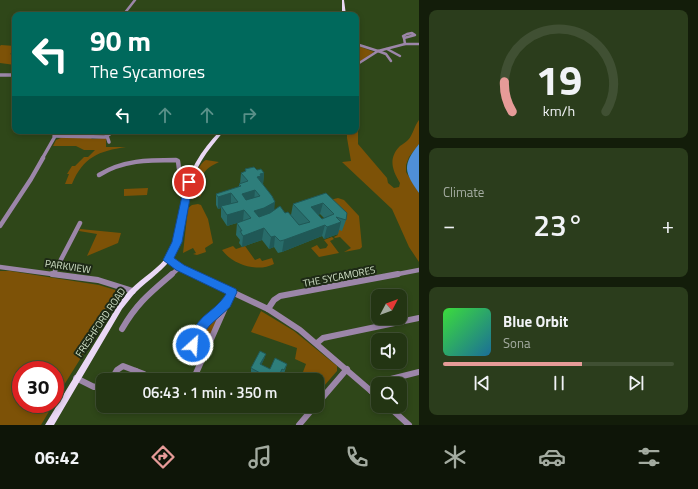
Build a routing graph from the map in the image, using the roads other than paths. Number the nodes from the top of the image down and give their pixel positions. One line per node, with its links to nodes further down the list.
1 (135, 0): 3 (street)
2 (343, 0): 4 (main road)
3 (125, 12)
4 (344, 12)
5 (403, 38): 6 (street)
6 (406, 44): 7 (street); 9 (street)
7 (419, 44)
8 (359, 45): 10 (street)
9 (387, 49): 10 (street); 11 (street)
10 (378, 51): 12 (street); 13 (street)
11 (400, 56)
12 (391, 61)
13 (359, 64)
14 (0, 75): 15 (street)
15 (12, 75)
16 (110, 134): 20 (street)
17 (219, 134): 22 (main road, FRESHFORD ROAD)
18 (54, 136): 19 (street); 25 (street)
19 (68, 136): 20 (street)
20 (107, 136): 21 (street)
21 (109, 142)
22 (193, 172): 23 (street); 26 (main road, FRESHFORD ROAD)
23 (99, 175)
24 (80, 223): 30 (street)
25 (0, 226)
26 (168, 260): 28 (street); 31 (main road, FRESHFORD ROAD)
27 (0, 267): 30 (street, PARKVIEW)
28 (180, 267): 32 (street); 36 (street)
29 (419, 270): 34 (street, THE SYCAMORES)
30 (54, 273): 31 (street, PARKVIEW)
31 (133, 291): 46 (main road, FRESHFORD ROAD)
32 (232, 292): 33 (street); 34 (street)
33 (226, 304): 38 (street); 38 (street)
34 (268, 309): 37 (street)
35 (419, 318): 37 (street)
36 (122, 329)
37 (317, 343): 39 (street)
38 (206, 352): 44 (street)
39 (347, 369): 48 (street); 49 (street)
40 (136, 371): 42 (street); 43 (street)
41 (419, 372): 45 (street)
42 (116, 373)
43 (141, 373)
44 (197, 373)
45 (397, 377)
46 (76, 378): 47 (street); 52 (main road, FRESHFORD ROAD)
47 (96, 387)
48 (371, 390)
49 (324, 396)
50 (309, 413): 53 (street)
51 (396, 413): 54 (street)
52 (49, 425)
53 (299, 425)
54 (410, 425)

